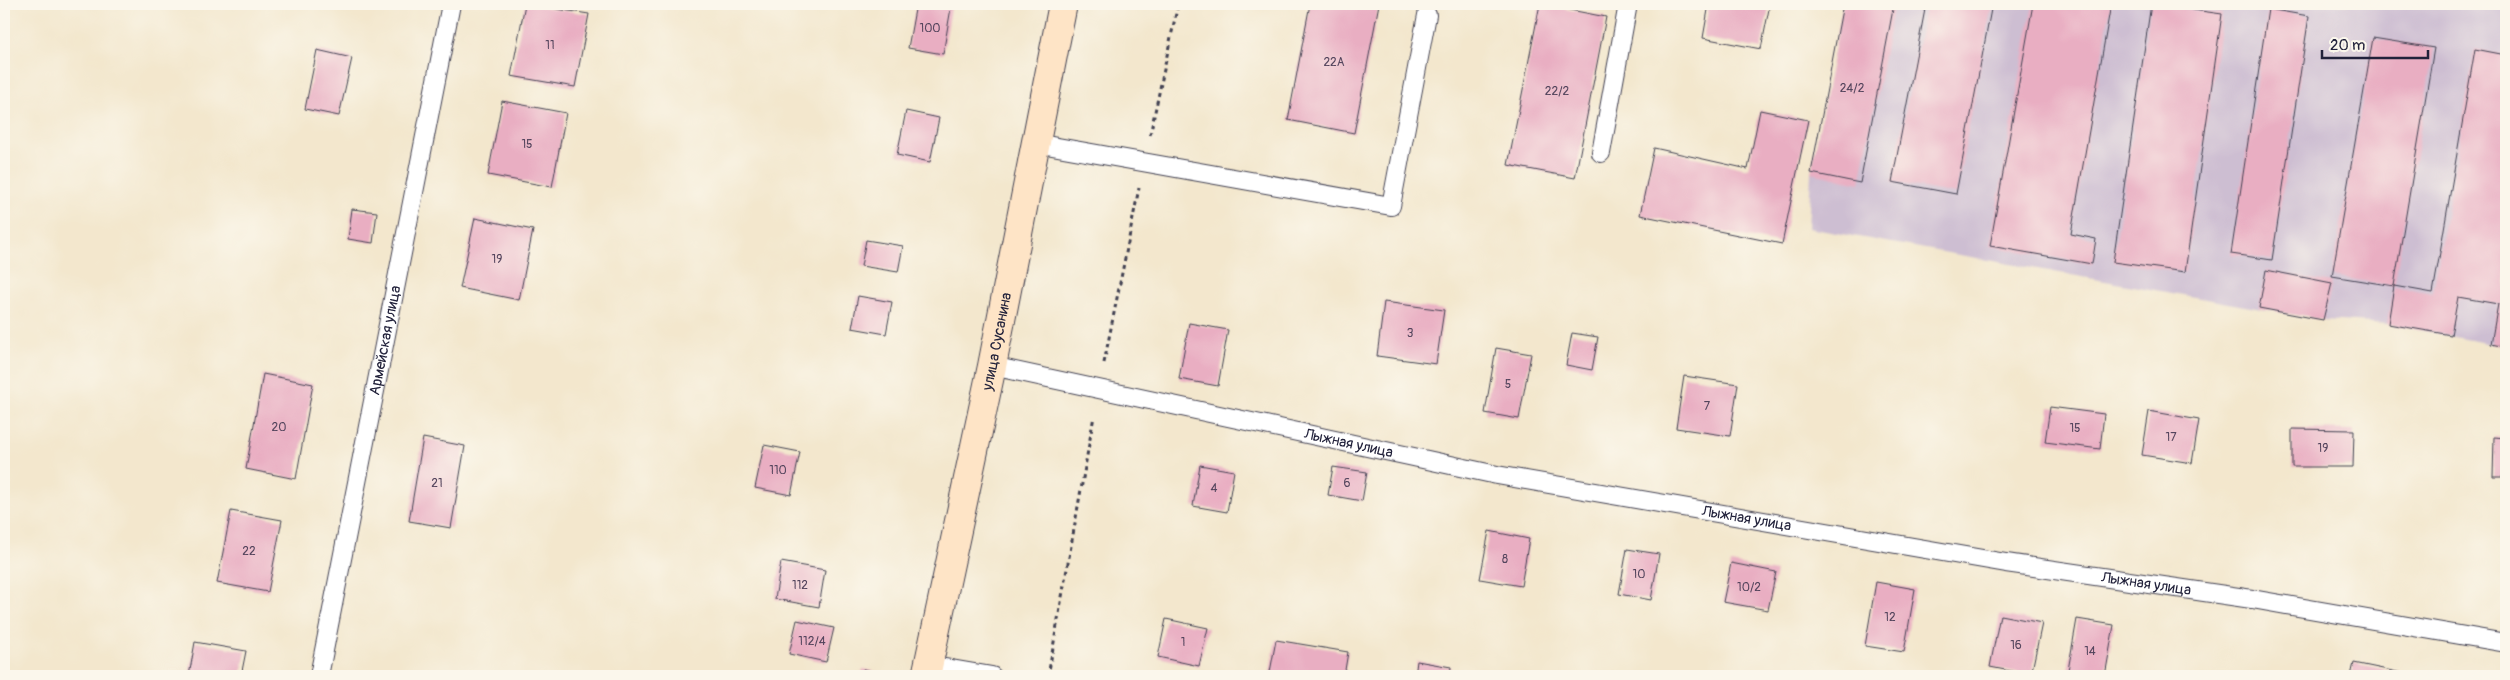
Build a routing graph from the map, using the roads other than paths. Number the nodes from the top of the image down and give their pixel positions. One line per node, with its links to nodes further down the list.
1 (451, 4): 10 (lane, Армейская улица)
2 (1063, 4): 5 (street, улица Сусанина)
3 (1628, 4): 6 (lane)
4 (1427, 15): 5 (lane)
5 (1035, 142): 7 (street, улица Сусанина)
6 (1601, 153)
7 (992, 366): 8 (lane, Лыжная улица); 9 (street, улица Сусанина)
8 (2506, 643)
9 (927, 671): 11 (lane)
10 (319, 676)
11 (992, 676)

